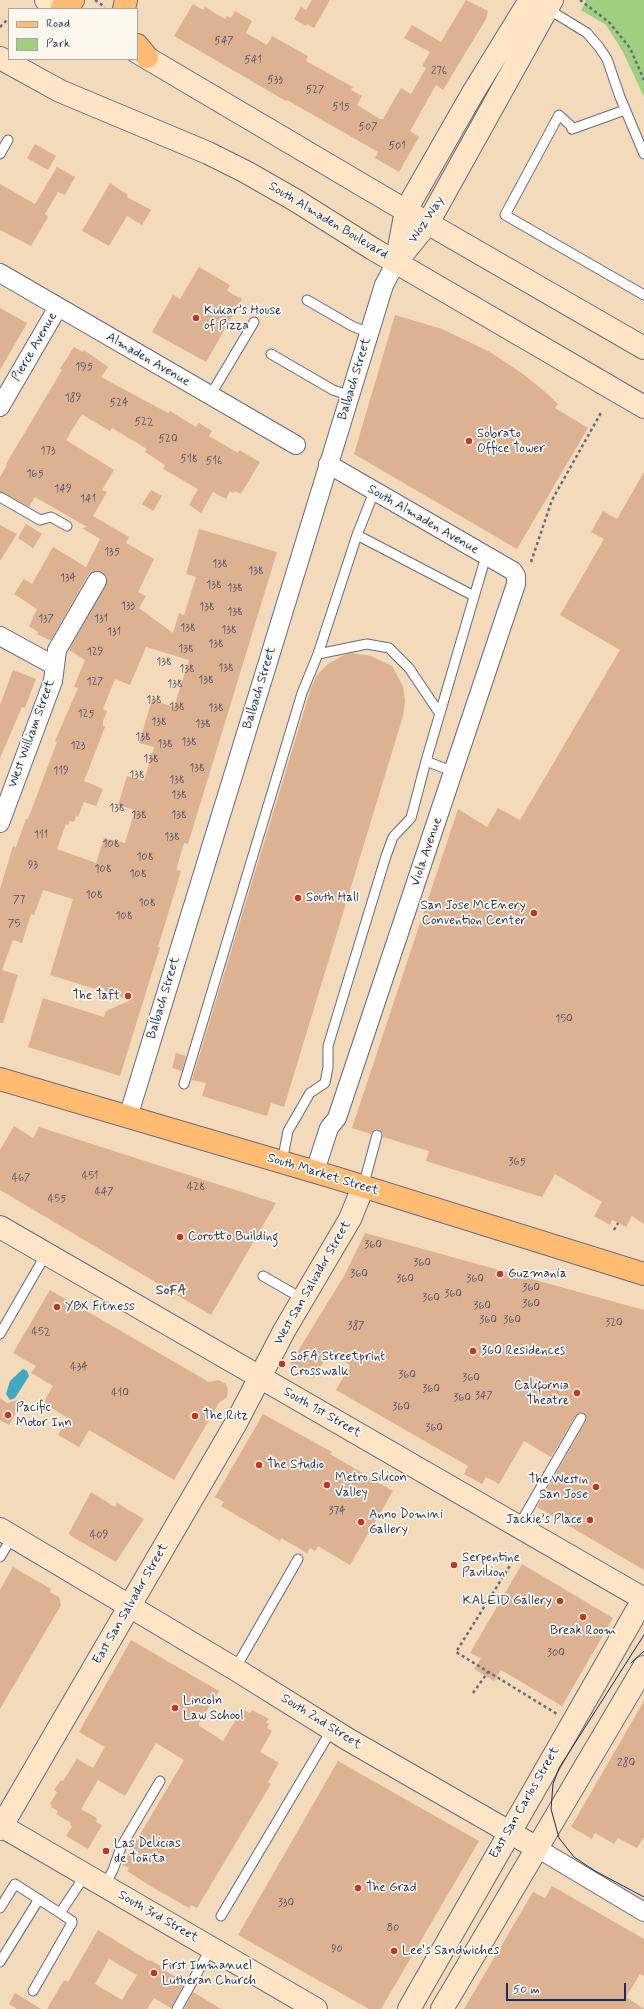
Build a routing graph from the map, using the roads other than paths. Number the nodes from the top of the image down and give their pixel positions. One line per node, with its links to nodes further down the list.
1 (540, 2): 6 (lane); 10 (street, Woz Way); 11 (street, Woz Way)
2 (8, 46): 4 (street)
3 (140, 51): 10 (street)
4 (0, 52)
5 (0, 58): 12 (street, South Almaden Boulevard)
6 (625, 110): 9 (lane); 14 (lane)
7 (8, 140): 8 (lane)
8 (0, 154)
9 (644, 154)
10 (406, 210): 11 (street); 12 (street, Woz Way)
11 (428, 223): 12 (street, Woz Way); 19 (street)
12 (396, 262): 18 (street, Balbach Street); 24 (street, South Almaden Boulevard)
13 (0, 273): 16 (street, Almaden Avenue)
14 (644, 295)
15 (307, 300): 18 (lane)
16 (58, 308): 21 (street, Almaden Avenue); 23 (street, Pierce Avenue)
17 (254, 322): 21 (lane)
18 (369, 334): 22 (street, Balbach Street)
19 (644, 348)
20 (271, 354): 22 (lane)
21 (210, 396): 25 (street, Almaden Avenue)
22 (350, 396): 26 (street, Balbach Street)
23 (0, 407)
24 (644, 407)
25 (296, 445)
26 (328, 464): 27 (street, South Almaden Avenue); 44 (street, Balbach Street)
27 (374, 492): 30 (lane); 31 (street, South Almaden Avenue)
28 (0, 497): 29 (lane)
29 (67, 526)
30 (357, 535): 34 (lane); 36 (lane)
31 (486, 556): 32 (street, South Almaden Avenue); 34 (lane)
32 (516, 576): 40 (street, Viola Avenue)
33 (97, 581): 37 (street, West William Street)
34 (474, 596): 38 (lane)
35 (0, 636): 37 (street)
36 (318, 654): 38 (lane); 43 (lane)
37 (55, 666): 41 (street, West William Street)
38 (440, 714): 39 (lane)
39 (426, 761): 40 (lane); 46 (lane)
40 (454, 772): 47 (street, Viola Avenue)
41 (0, 823)
42 (0, 1079): 44 (main road, South Market Street)
43 (184, 1084)
44 (128, 1117): 46 (main road, South Market Street)
45 (377, 1135): 48 (lane)
46 (282, 1162): 47 (main road, South Market Street)
47 (315, 1171): 48 (main road, South Market Street)
48 (363, 1187): 51 (main road, South Market Street); 53 (street, West San Salvador Street)
49 (0, 1227): 50 (street, South 1st Street)
50 (46, 1252): 54 (lane); 55 (street, South 1st Street)
51 (644, 1274)
52 (263, 1276): 53 (lane)
53 (303, 1299): 55 (street, West San Salvador Street)
54 (0, 1334)
55 (260, 1377): 57 (street, South 1st Street); 62 (street, East San Salvador Street)
56 (581, 1418): 57 (lane)
57 (518, 1527): 61 (street, South 1st Street)
58 (6, 1533): 59 (lane); 62 (street, South 2nd Street)
59 (0, 1556)
60 (298, 1559): 64 (lane)
61 (644, 1598): 68 (street, East San Carlos Street)
62 (130, 1606): 64 (street, South 2nd Street); 67 (street, East San Salvador Street)
63 (644, 1667): 69 (street)
64 (235, 1669): 65 (street, South 2nd Street)
65 (332, 1729): 68 (street, South 2nd Street); 76 (lane)
66 (160, 1781): 71 (lane)
67 (1, 1827): 70 (street, South 3rd Street)
68 (509, 1832): 69 (street, South 2nd Street); 82 (street, East San Carlos Street)
69 (537, 1848): 74 (street, South 2nd Street); 83 (street)
70 (86, 1874): 71 (street, South 3rd Street); 75 (lane)
71 (105, 1885): 77 (street, South 3rd Street)
72 (39, 1900): 73 (lane); 75 (lane); 78 (lane)
73 (0, 1908)
74 (644, 1912)
75 (60, 1913): 79 (lane)
76 (221, 1916)
77 (211, 1948): 80 (lane); 81 (street, South 3rd Street)
78 (0, 1962)
79 (33, 1991)
80 (177, 2009)
81 (316, 2009)
82 (409, 2009)
83 (442, 2009)

